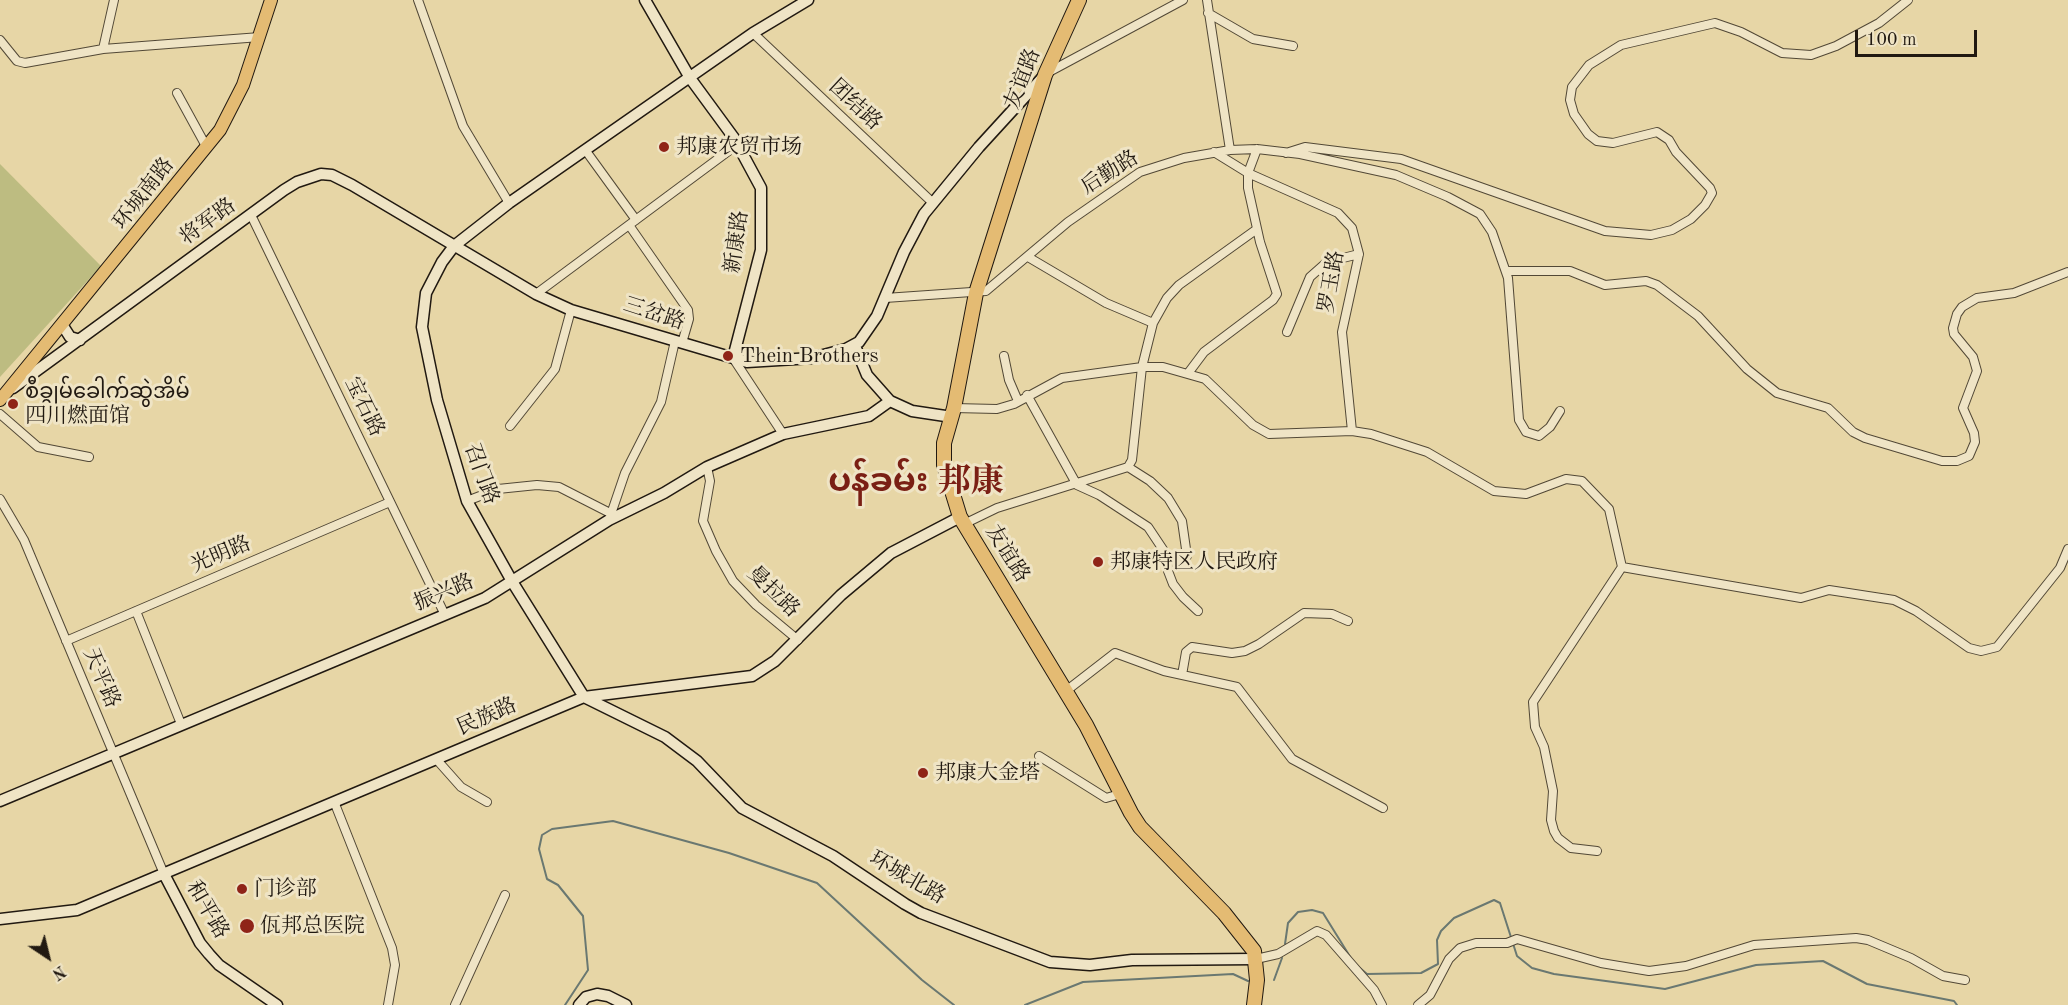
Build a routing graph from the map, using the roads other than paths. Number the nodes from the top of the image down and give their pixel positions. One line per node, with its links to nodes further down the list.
1 (114, 0): 15 (street)
2 (271, 0): 12 (main road, 环城南路)
3 (417, 0): 27 (street)
4 (645, 0): 17 (main road, 新康路)
5 (808, 0): 11 (main road)
6 (1079, 0): 16 (highway, 友谊路)
7 (1183, 0): 16 (street)
8 (1207, 0): 10 (street)
9 (1908, 0): 25 (street)
10 (1208, 13): 14 (street); 22 (street)
11 (753, 33): 17 (main road); 28 (street, 团结路)
12 (260, 36): 15 (street); 20 (main road, 环城南路)
13 (0, 40): 15 (street)
14 (1293, 46)
15 (103, 49)
16 (1045, 75): 28 (main road); 37 (highway, 友谊路)
17 (690, 78): 19 (main road, 新康路); 23 (main road)
18 (177, 93): 20 (street)
19 (738, 144): 30 (street); 48 (main road, 新康路)
20 (206, 146): 42 (main road, 环城南路)
21 (1257, 149): 22 (street, 后勤路); 25 (street, 后勤路); 26 (street)
22 (1230, 150): 24 (street, 后勤路)
23 (586, 151): 27 (main road); 30 (street)
24 (1214, 152): 26 (street, 罗玉路); 34 (street, 后勤路)
25 (1286, 153): 35 (street)
26 (1248, 173): 31 (street); 33 (street, 罗玉路)
27 (509, 203): 32 (main road)
28 (933, 203): 39 (main road)
29 (251, 215): 32 (main road, 将军路); 44 (main road, 将军路); 67 (street, 宝石路)
30 (632, 223): 38 (street); 45 (street)
31 (1257, 229): 41 (street); 50 (street)
32 (454, 246): 38 (main road, 三岔路); 66 (main road, 召门路)
33 (1359, 254): 43 (street); 59 (street, 罗玉路)
34 (1028, 257): 37 (street, 后勤路); 41 (street)
35 (1506, 271): 36 (street); 55 (street)
36 (2068, 272)
37 (976, 293): 39 (street, 后勤路); 56 (highway, 友谊路)
38 (536, 294): 40 (main road, 三岔路)
39 (885, 298): 46 (main road)
40 (571, 310): 45 (main road, 三岔路); 58 (street)
41 (1153, 323): 49 (street)
42 (63, 326): 44 (main road); 52 (main road, 环城南路)
43 (1287, 332)
44 (80, 340): 52 (main road, 将军路)
45 (679, 342): 48 (main road, 三岔路); 68 (street)
46 (855, 346): 48 (main road, 三岔路); 53 (main road)
47 (1004, 356): 54 (street)
48 (733, 358): 60 (street)
49 (1142, 367): 50 (street); 51 (street); 63 (street)
50 (1190, 372): 59 (street)
51 (1027, 395): 54 (street); 64 (street)
52 (4, 396)
53 (890, 401): 56 (main road); 60 (main road, 振兴路)
54 (1018, 401): 56 (street)
55 (1560, 411)
56 (953, 412): 69 (highway, 友谊路)
57 (0, 414): 61 (street)
58 (510, 426)
59 (1352, 430): 72 (street)
60 (783, 434): 62 (main road, 振兴路)
61 (89, 457)
62 (707, 467): 68 (main road, 振兴路); 78 (street, 曼拉路)
63 (1128, 467): 64 (street); 71 (street)
64 (1077, 485): 69 (street); 75 (street)
65 (0, 499): 79 (street, 天平路)
66 (467, 501): 68 (street); 73 (main road, 召门路)
67 (390, 502): 74 (street, 光明路); 76 (street, 宝石路)
68 (610, 516): 73 (main road, 振兴路)
69 (962, 520): 78 (main road, 民族路); 81 (highway, 友谊路)
70 (2068, 549): 72 (street)
71 (1187, 556)
72 (1622, 567): 92 (street)
73 (513, 583): 76 (main road, 振兴路); 82 (main road, 召门路)
74 (136, 611): 79 (street, 光明路); 83 (street)
75 (1198, 611)
76 (445, 615): 83 (main road, 振兴路)
77 (1348, 621): 80 (street)
78 (798, 640): 82 (main road, 民族路)
79 (66, 641): 84 (street, 天平路)
80 (1182, 675): 81 (street); 91 (street)
81 (1066, 691): 87 (highway, 友谊路)
82 (584, 697): 86 (main road, 民族路); 96 (main road, 环城北路)
83 (181, 724): 84 (main road, 振兴路)
84 (113, 753): 88 (main road, 振兴路); 93 (street, 天平路)
85 (1039, 756): 87 (street)
86 (437, 760): 89 (street); 90 (main road, 民族路)
87 (1120, 794): 96 (highway, 友谊路)
88 (0, 801)
89 (487, 802)
90 (335, 804): 93 (main road, 民族路); 99 (street)
91 (1383, 808)
92 (1597, 850)
93 (164, 874): 95 (main road, 民族路); 98 (main road, 和平路)
94 (506, 895): 100 (street)
95 (0, 920)
96 (1256, 959): 103 (highway); 104 (street)
97 (1965, 980): 105 (street)
98 (277, 1005)
99 (388, 1005)
100 (455, 1005)
101 (579, 1005): 102 (main road)
102 (626, 1005)
103 (1254, 1005)
104 (1382, 1005)
105 (1418, 1005)

